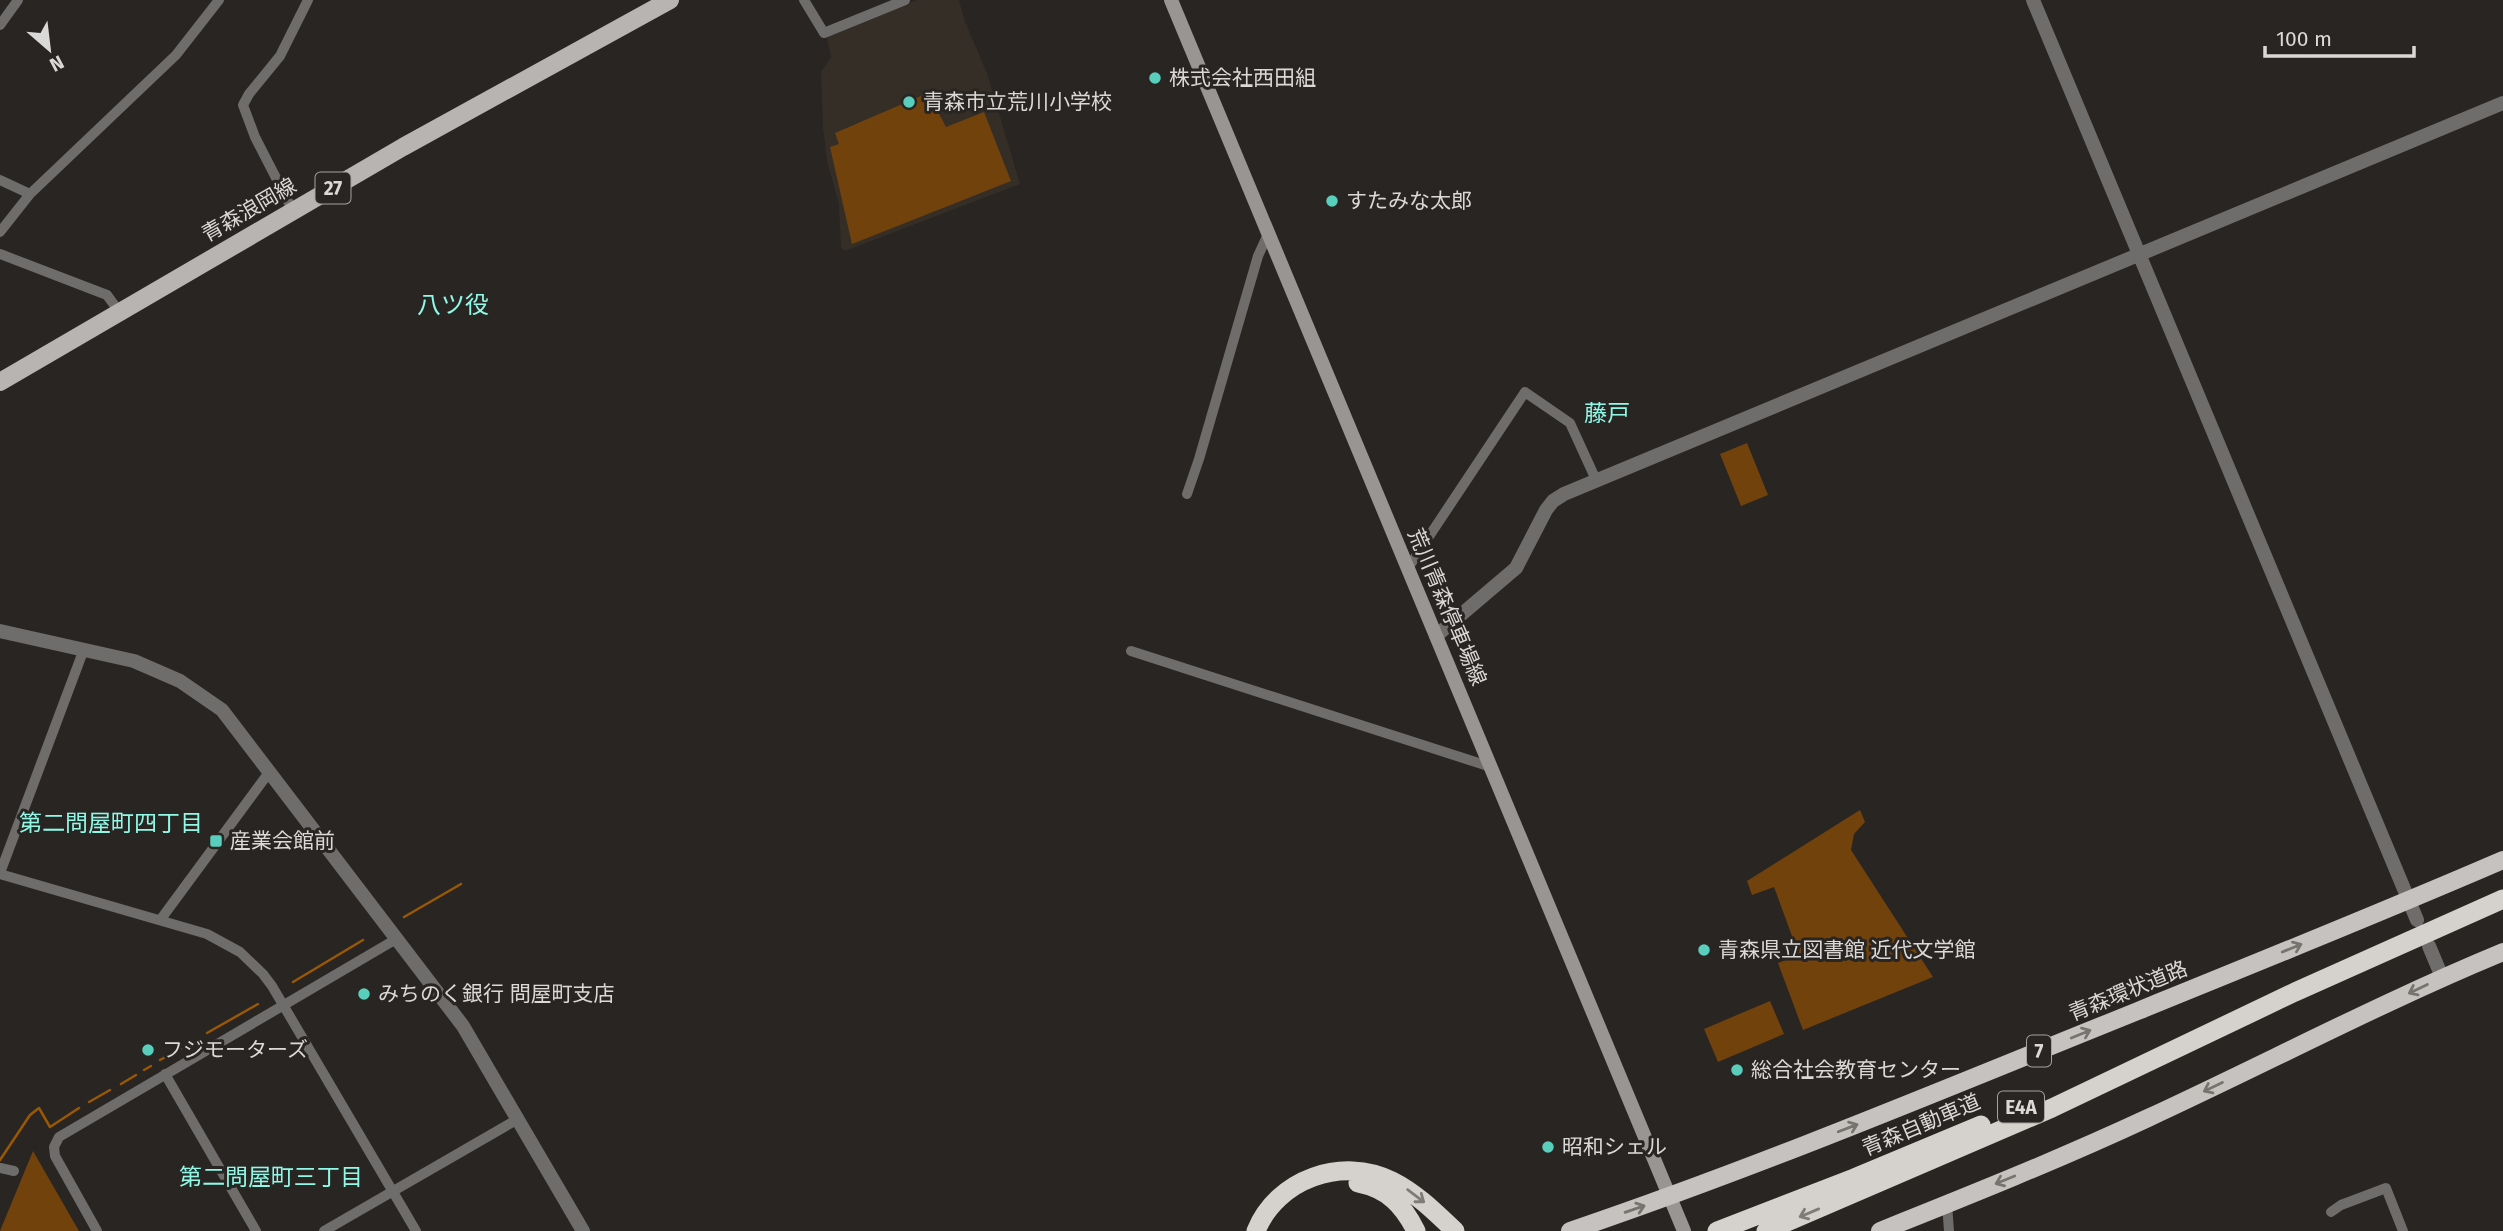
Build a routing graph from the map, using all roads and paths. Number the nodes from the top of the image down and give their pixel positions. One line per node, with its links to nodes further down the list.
1 (18, 0): 9 (street)
2 (219, 0): 12 (street)
3 (308, 0): 13 (street)
4 (670, 0): 13 (main road, 青森浪岡線 / 27)
5 (804, 0): 6 (street)
6 (905, 0)
7 (1171, 0): 15 (main road, 荒川青森停車場線)
8 (2033, 0): 17 (street)
9 (0, 26)
10 (2503, 103): 17 (street)
11 (0, 180): 12 (street)
12 (30, 194): 14 (street)
13 (293, 211): 18 (main road, 青森浪岡線 / 27)
14 (0, 232)
15 (1268, 234): 21 (street); 22 (main road, 荒川青森停車場線)
16 (0, 254): 18 (street)
17 (2139, 255): 20 (street); 32 (street)
18 (120, 313): 19 (main road, 青森浪岡線 / 27)
19 (0, 382)
20 (1597, 482): 22 (street); 24 (street)
21 (1187, 494)
22 (1408, 568): 24 (main road, 荒川青森停車場線)
23 (0, 631): 25 (street)
24 (1436, 636): 27 (main road, 荒川青森停車場線)
25 (84, 649): 28 (street); 30 (street)
26 (1131, 650): 27 (street)
27 (1491, 767): 46 (main road, 荒川青森停車場線)
28 (270, 771): 33 (street); 35 (street)
29 (2503, 860): 32 (highway, 青森環状道路 / 7)
30 (0, 873): 33 (street)
31 (2503, 899): 39 (highway, 青森自動車道 / E4A)
32 (2408, 901): 34 (street); 46 (highway, 青森環状道路 / 7, one-way to 32)
33 (161, 919): 40 (street)
34 (2417, 920)
35 (398, 939): 40 (street); 42 (street)
36 (2429, 946): 38 (street)
37 (2503, 951): 38 (highway)
38 (2442, 977): 47 (highway, one-way to 47)
39 (2295, 992): 60 (highway, 青森自動車道 / E4A); 61 (highway, 青森自動車道 / E4A, one-way to 61)
40 (283, 1005): 41 (street); 45 (street)
41 (164, 1074): 49 (street); 50 (street)
42 (518, 1119): 45 (street); 53 (street)
43 (0, 1168): 44 (street)
44 (14, 1171)
45 (392, 1191): 51 (street); 52 (street)
46 (1671, 1197): 58 (highway, 青森環状道路 / 7, one-way to 46); 59 (main road, 荒川青森停車場線)
47 (1947, 1204): 62 (highway); 63 (street)
48 (2331, 1212): 64 (street)
49 (97, 1231)
50 (256, 1231)
51 (324, 1231)
52 (416, 1231)
53 (583, 1231)
54 (1256, 1231): 57 (highway, one-way to 57)
55 (1268, 1231): 56 (highway)
56 (1416, 1231)
57 (1455, 1231)
58 (1570, 1231)
59 (1685, 1231)
60 (1717, 1231)
61 (1766, 1231)
62 (1880, 1231)
63 (1949, 1231)
64 (2403, 1231)

